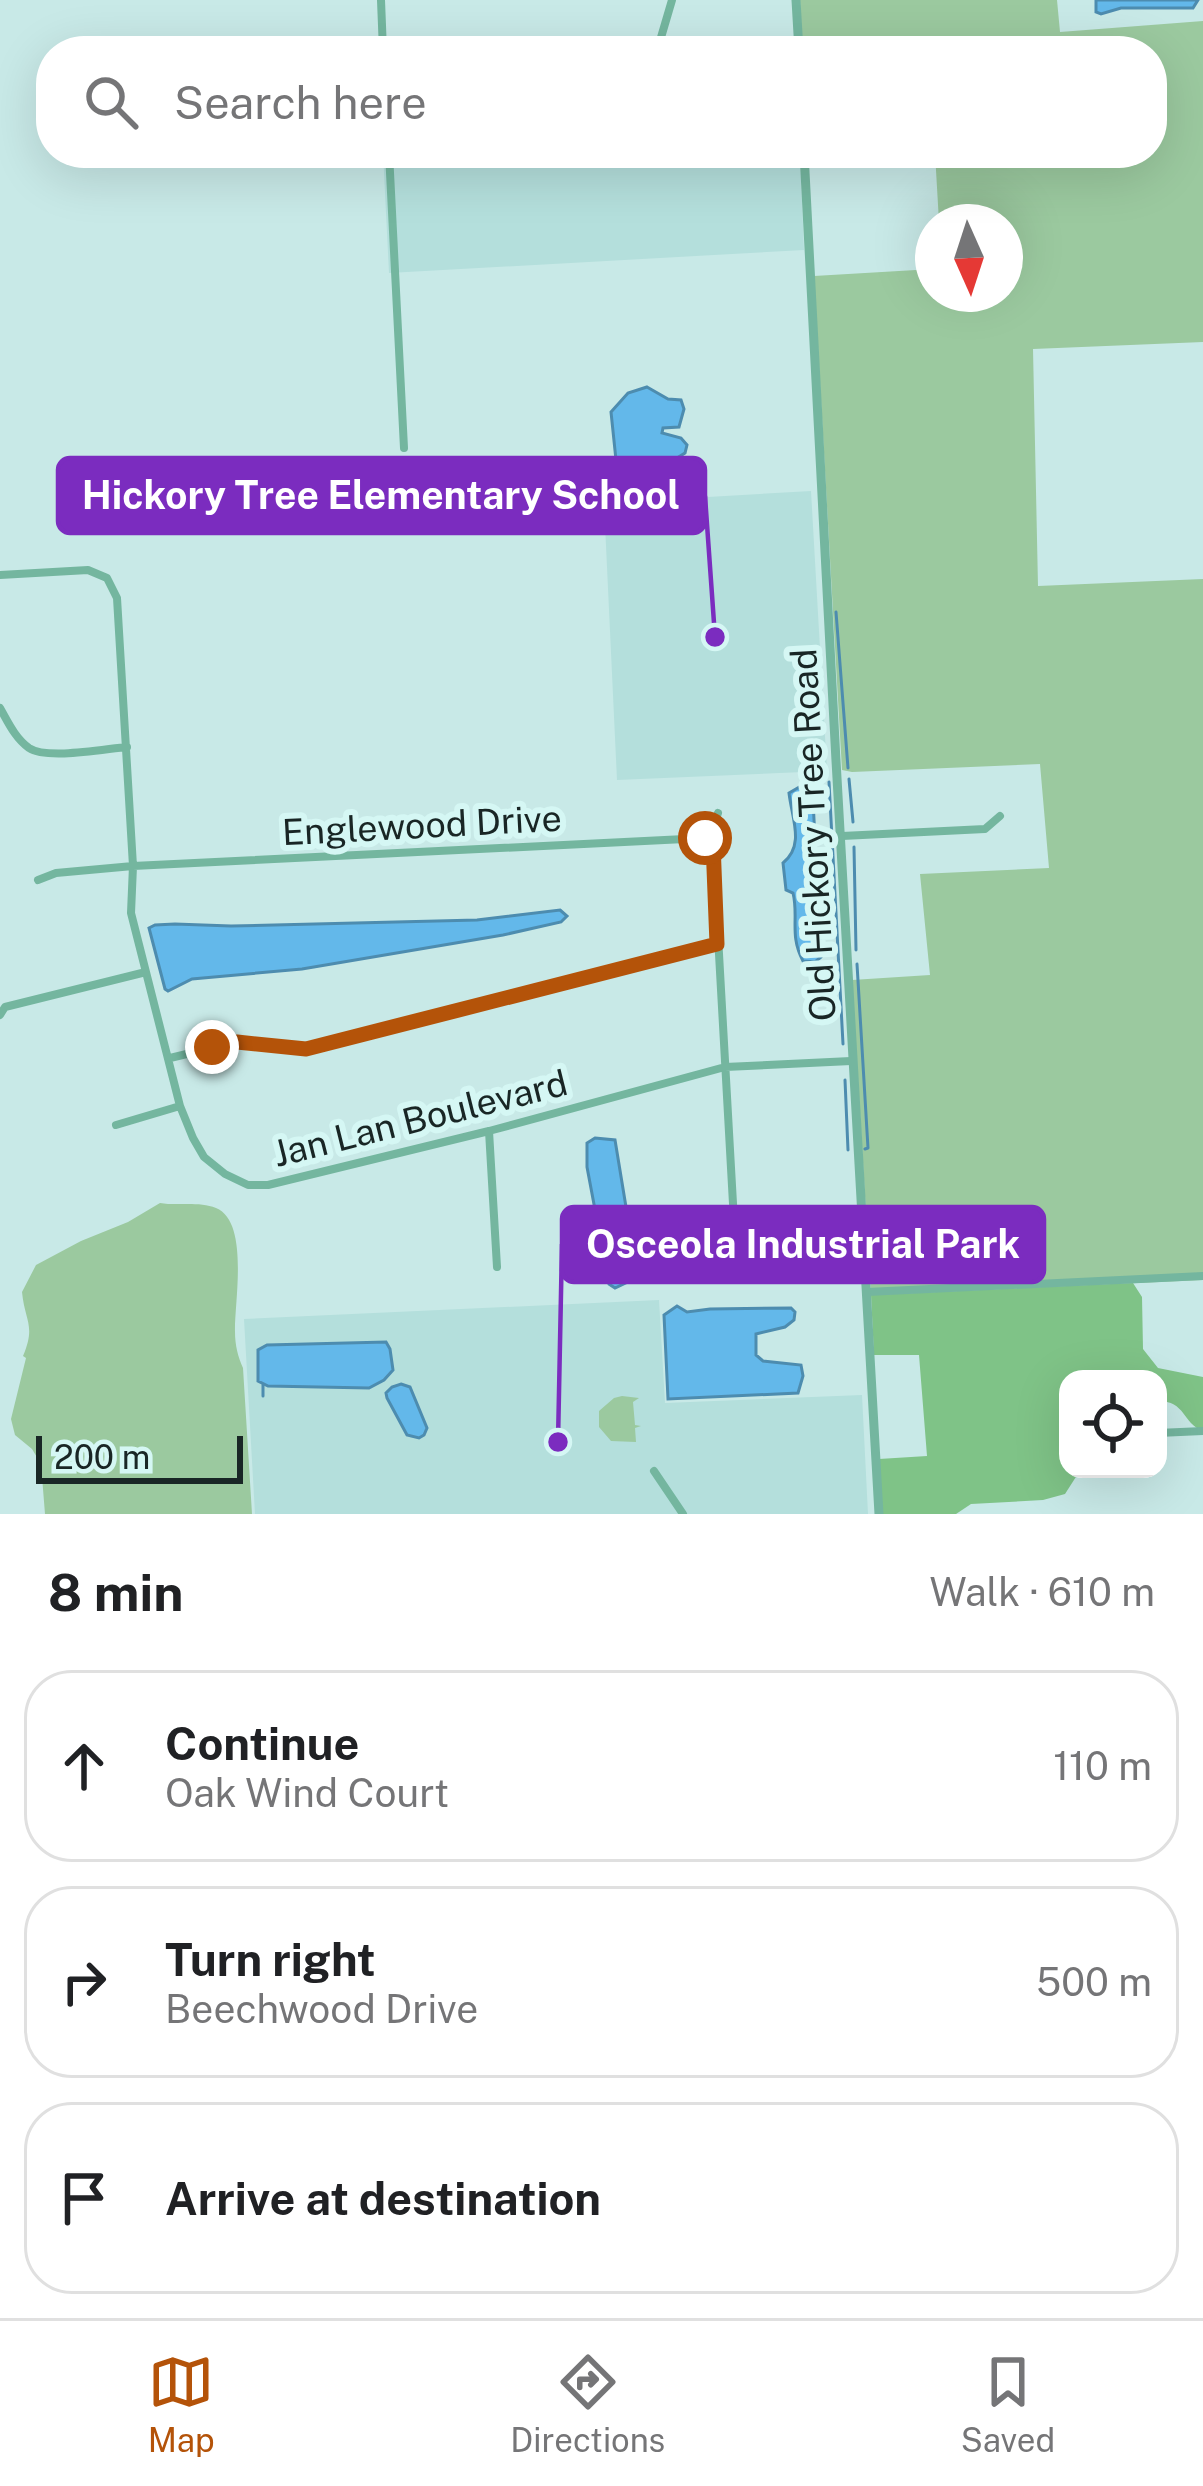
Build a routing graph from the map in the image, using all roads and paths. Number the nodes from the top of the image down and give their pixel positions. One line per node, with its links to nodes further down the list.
1 (381, 0): 4 (street)
2 (672, 0): 5 (street)
3 (796, 0): 6 (street)
4 (382, 36)
5 (661, 36)
6 (798, 36)
7 (389, 168): 9 (street)
8 (805, 168): 15 (street, Old Hickory Tree Road)
9 (404, 448)
10 (0, 575): 12 (street, Jan Lan Boulevard)
11 (0, 708): 12 (street)
12 (127, 747): 17 (street, Jan Lan Boulevard)
13 (718, 813): 16 (street)
14 (1000, 817): 15 (street)
15 (842, 836): 23 (street, Old Hickory Tree Road)
16 (713, 843): 17 (street, Englewood Drive); 19 (street)
17 (133, 866): 18 (street, Englewood Drive); 20 (street, Jan Lan Boulevard)
18 (38, 880)
19 (717, 944): 22 (street); 24 (street)
20 (146, 972): 21 (street); 22 (street, Jan Lan Boulevard)
21 (0, 1016)
22 (170, 1058): 25 (street, Jan Lan Boulevard)
23 (851, 1060): 24 (street, Jan Lan Boulevard); 31 (street, Old Hickory Tree Road)
24 (725, 1067): 27 (street, Jan Lan Boulevard); 28 (street)
25 (181, 1106): 26 (street); 27 (street, Jan Lan Boulevard)
26 (116, 1124)
27 (489, 1131): 29 (street)
28 (736, 1257)
29 (497, 1267)
30 (1203, 1276): 31 (street)
31 (867, 1292): 36 (street, Old Hickory Tree Road)
32 (1203, 1431): 33 (street)
33 (1167, 1433)
34 (654, 1471): 35 (street)
35 (683, 1514)
36 (877, 1514)

